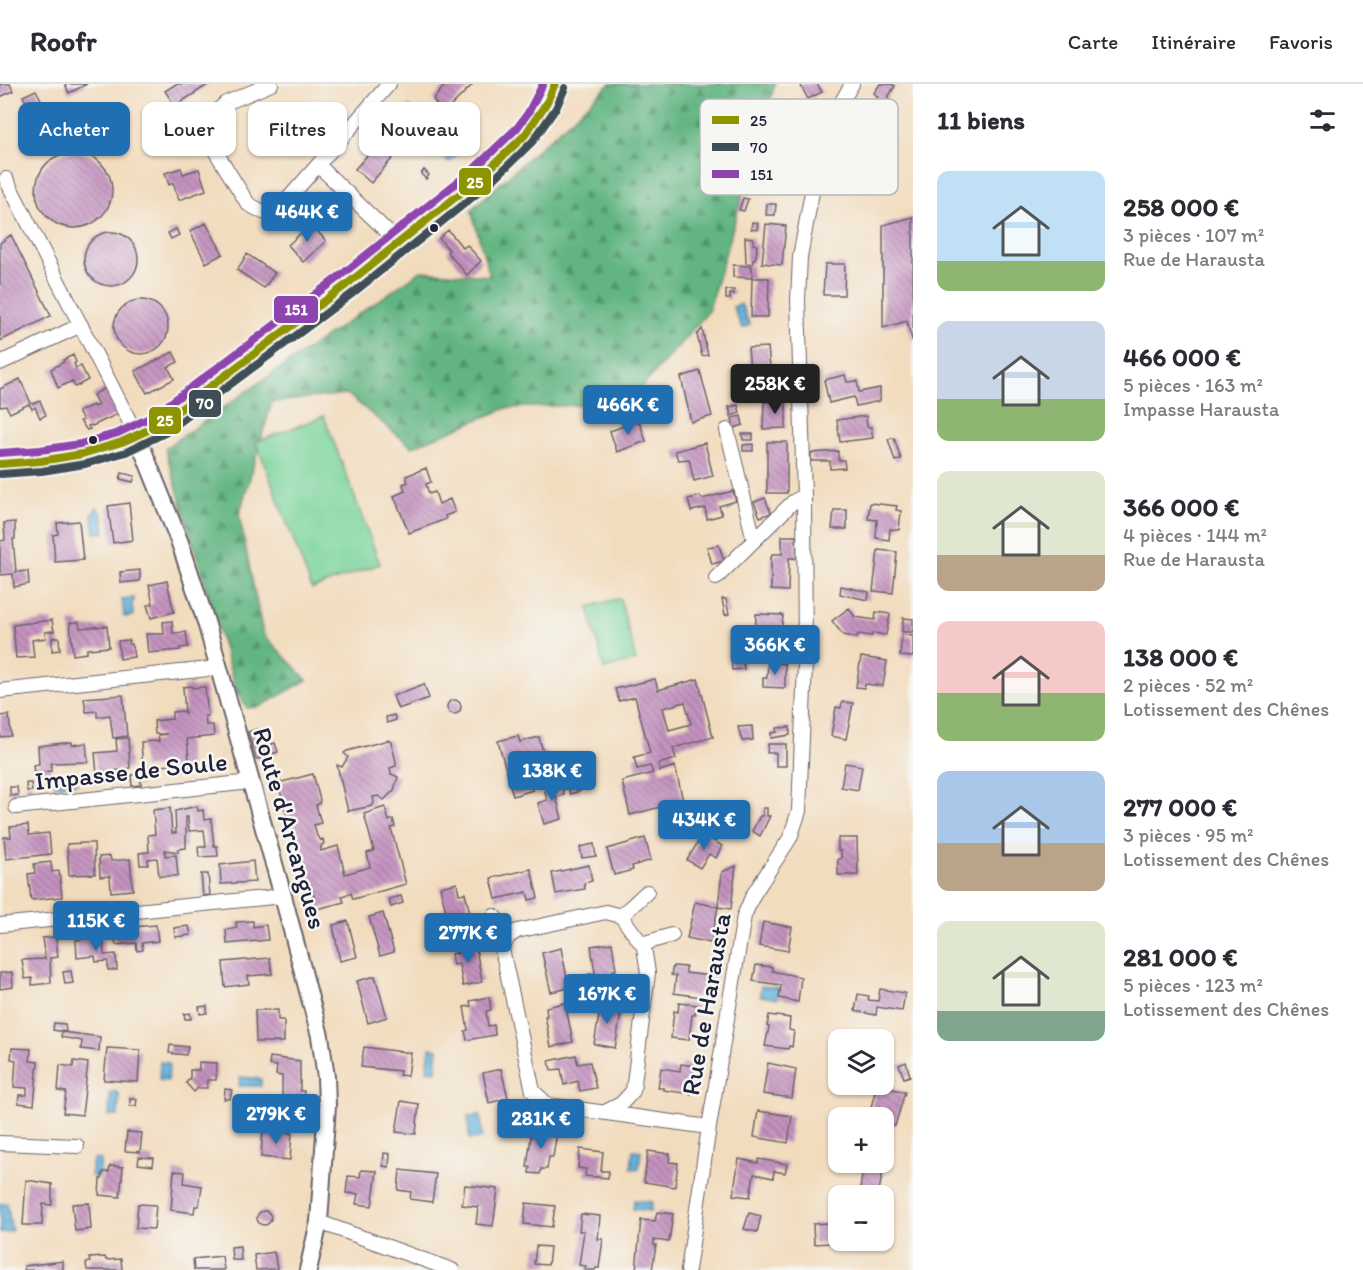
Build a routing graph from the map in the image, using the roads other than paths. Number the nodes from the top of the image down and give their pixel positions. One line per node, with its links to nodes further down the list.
1 (272, 84): 6 (street)
2 (389, 84): 6 (street)
3 (555, 84): 9 (main road)
4 (852, 84): 5 (street, Rue de Harausta)
5 (843, 99)
6 (318, 165): 9 (street)
7 (6, 179): 10 (street)
8 (811, 195): 15 (street, Rue de Harausta)
9 (399, 243): 13 (main road)
10 (81, 325): 11 (street); 13 (street)
11 (0, 363)
12 (727, 430): 16 (street)
13 (138, 438): 14 (main road); 18 (street, Route d'Arcangues)
14 (0, 464)
15 (804, 496): 16 (street); 33 (street, Rue de Harausta)
16 (754, 540): 17 (street)
17 (716, 578)
18 (218, 668): 19 (street); 20 (street, Route d'Arcangues)
19 (0, 691)
20 (251, 782): 21 (street, Impasse de Soule); 23 (street, Route d'Arcangues)
21 (16, 807)
22 (647, 892): 25 (street)
23 (283, 896): 26 (street); 36 (street, Route d'Arcangues)
24 (494, 916): 28 (street)
25 (621, 916): 28 (street); 29 (street)
26 (0, 925)
27 (672, 935): 29 (street)
28 (508, 937): 31 (street)
29 (642, 944): 30 (street)
30 (633, 1091): 31 (street); 32 (street)
31 (605, 1112): 32 (street)
32 (642, 1117): 33 (street)
33 (709, 1127): 39 (street, Rue de Harausta)
34 (0, 1143): 35 (street)
35 (77, 1146)
36 (319, 1222): 37 (street, Route d'Arcangues); 38 (street)
37 (308, 1270)
38 (452, 1270)
39 (688, 1270)

